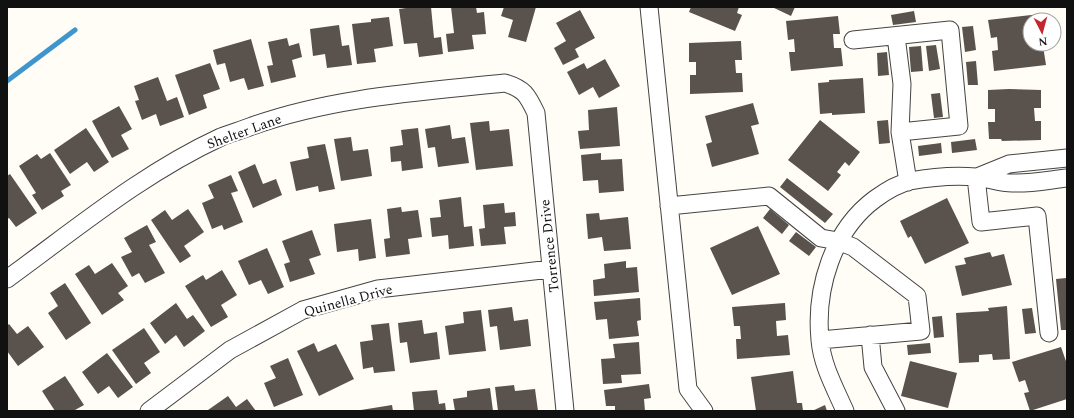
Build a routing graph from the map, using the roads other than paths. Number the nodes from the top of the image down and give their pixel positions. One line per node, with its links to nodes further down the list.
1 (649, 7): 12 (street)
2 (896, 36): 3 (street); 5 (street); 5 (street)
3 (853, 40)
4 (518, 87): 14 (street, Torrence Drive); 15 (street, Shelter Lane)
5 (900, 132): 11 (street)
6 (1067, 158): 7 (street)
7 (1046, 160): 8 (street); 10 (street)
8 (976, 177): 10 (street); 11 (street); 16 (street)
9 (1067, 178): 10 (street)
10 (1047, 180)
11 (908, 182): 13 (street)
12 (669, 206): 13 (street); 21 (street)
13 (838, 241): 17 (street); 18 (street)
14 (551, 269): 19 (street, Quinella Drive); 20 (street, Torrence Drive)
15 (7, 279)
16 (1049, 333)
17 (870, 335): 18 (street); 23 (street)
18 (820, 340): 22 (street)
19 (149, 411)
20 (565, 411)
21 (704, 411)
22 (845, 411)
23 (896, 411)

